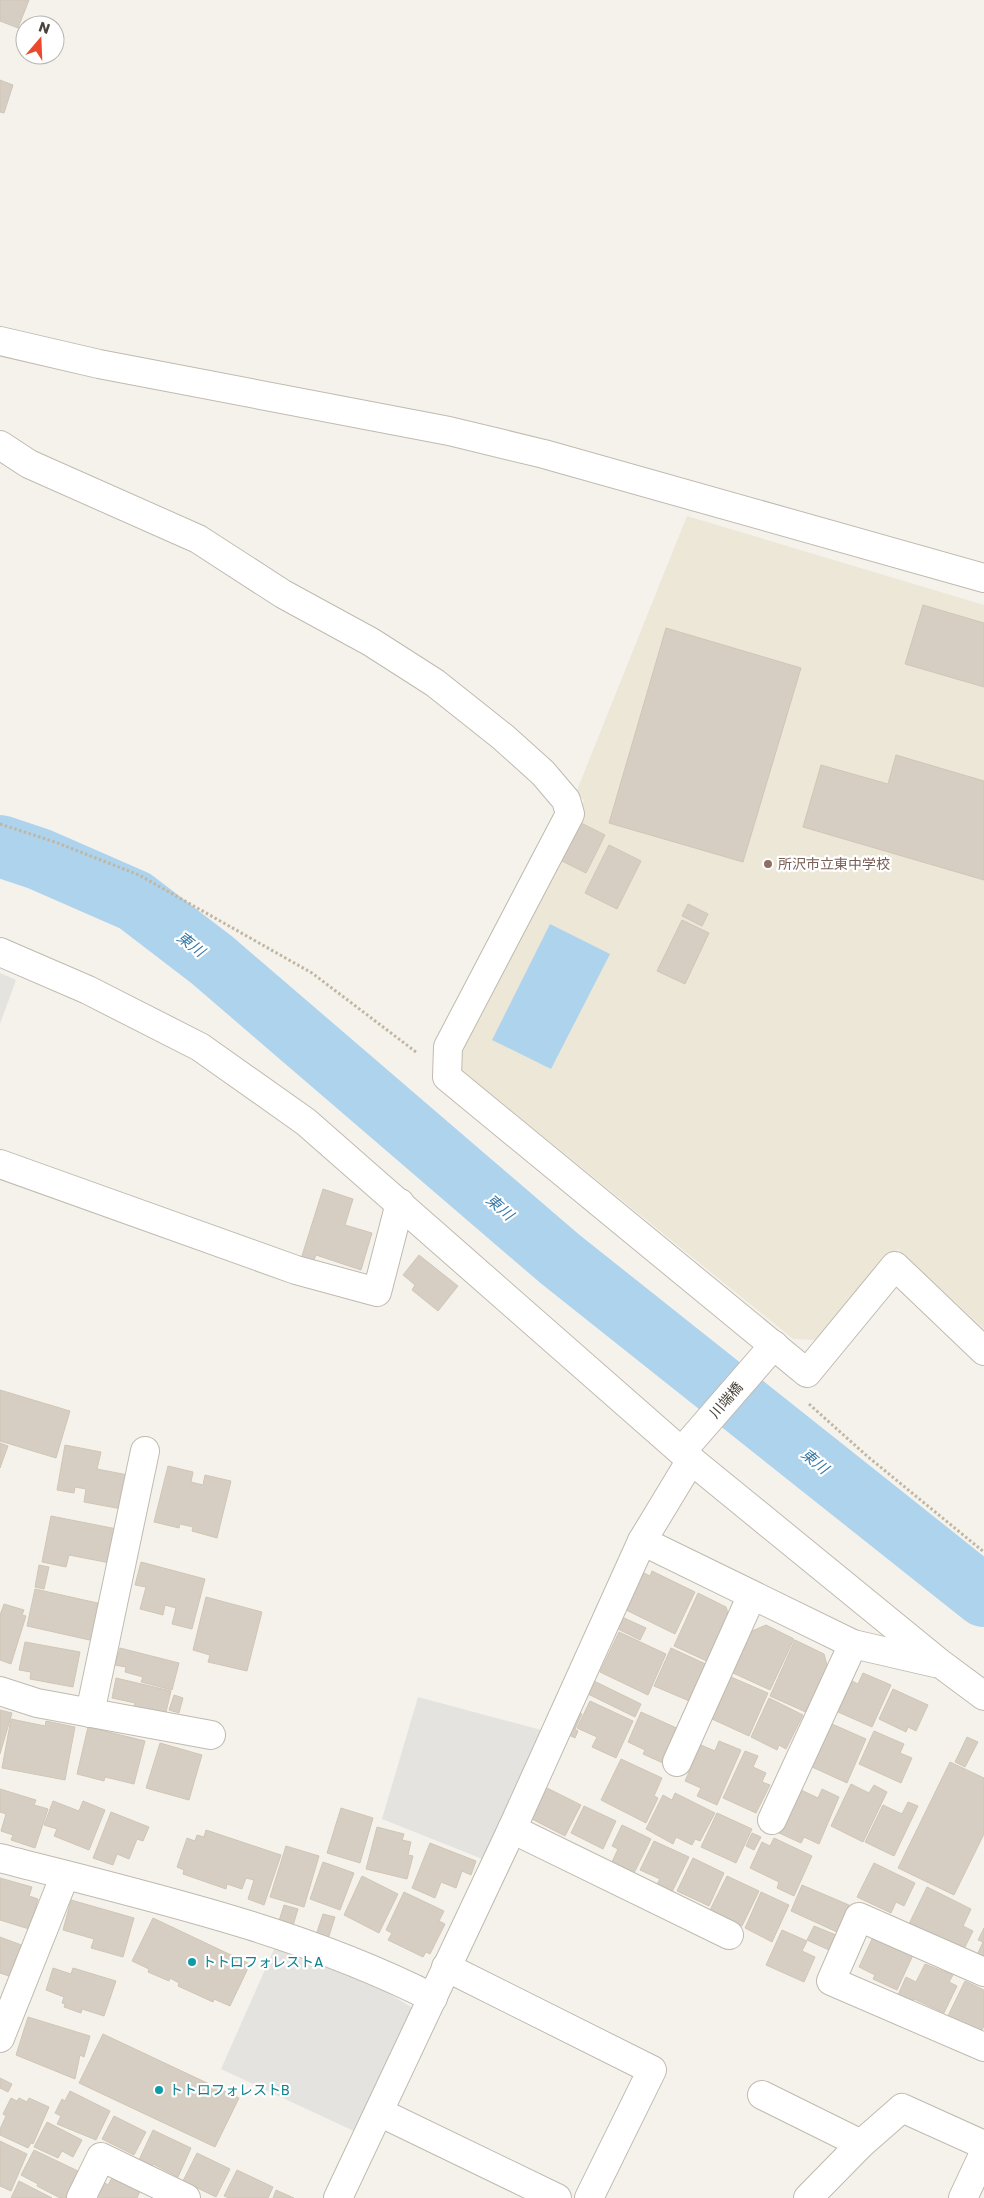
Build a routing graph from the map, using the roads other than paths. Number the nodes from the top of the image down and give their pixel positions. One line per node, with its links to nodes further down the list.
1 (0, 341): 3 (street)
2 (0, 445): 7 (street)
3 (984, 578)
4 (0, 952): 6 (street)
5 (0, 1164): 6 (street)
6 (400, 1203): 10 (street)
7 (768, 1351): 8 (street); 10 (street, 川端橋)
8 (984, 1351)
9 (145, 1451): 17 (street)
10 (687, 1451): 11 (street, 川端橋); 14 (street)
11 (642, 1541): 12 (street); 21 (street, 川端橋)
12 (752, 1595): 13 (street); 19 (street)
13 (853, 1644): 14 (street); 20 (street)
14 (941, 1664): 16 (street)
15 (0, 1692): 17 (street)
16 (984, 1696)
17 (90, 1713): 18 (street)
18 (211, 1735)
19 (677, 1762)
20 (772, 1820)
21 (512, 1829): 24 (street); 25 (street, 川端橋)
22 (0, 1858): 23 (street)
23 (65, 1875): 27 (street); 28 (street)
24 (729, 1935)
25 (446, 1967): 27 (street, 川端橋); 39 (street)
26 (984, 1972): 29 (street)
27 (433, 1998): 31 (street, 川端橋)
28 (0, 2038)
29 (984, 2047)
30 (762, 2095): 32 (street)
31 (379, 2112): 37 (street, 川端橋); 38 (street)
32 (861, 2144): 33 (street); 40 (street)
33 (984, 2145)
34 (984, 2153): 41 (street)
35 (81, 2198): 36 (street)
36 (186, 2198)
37 (338, 2198)
38 (557, 2198)
39 (589, 2198)
40 (808, 2198)
41 (963, 2198)

